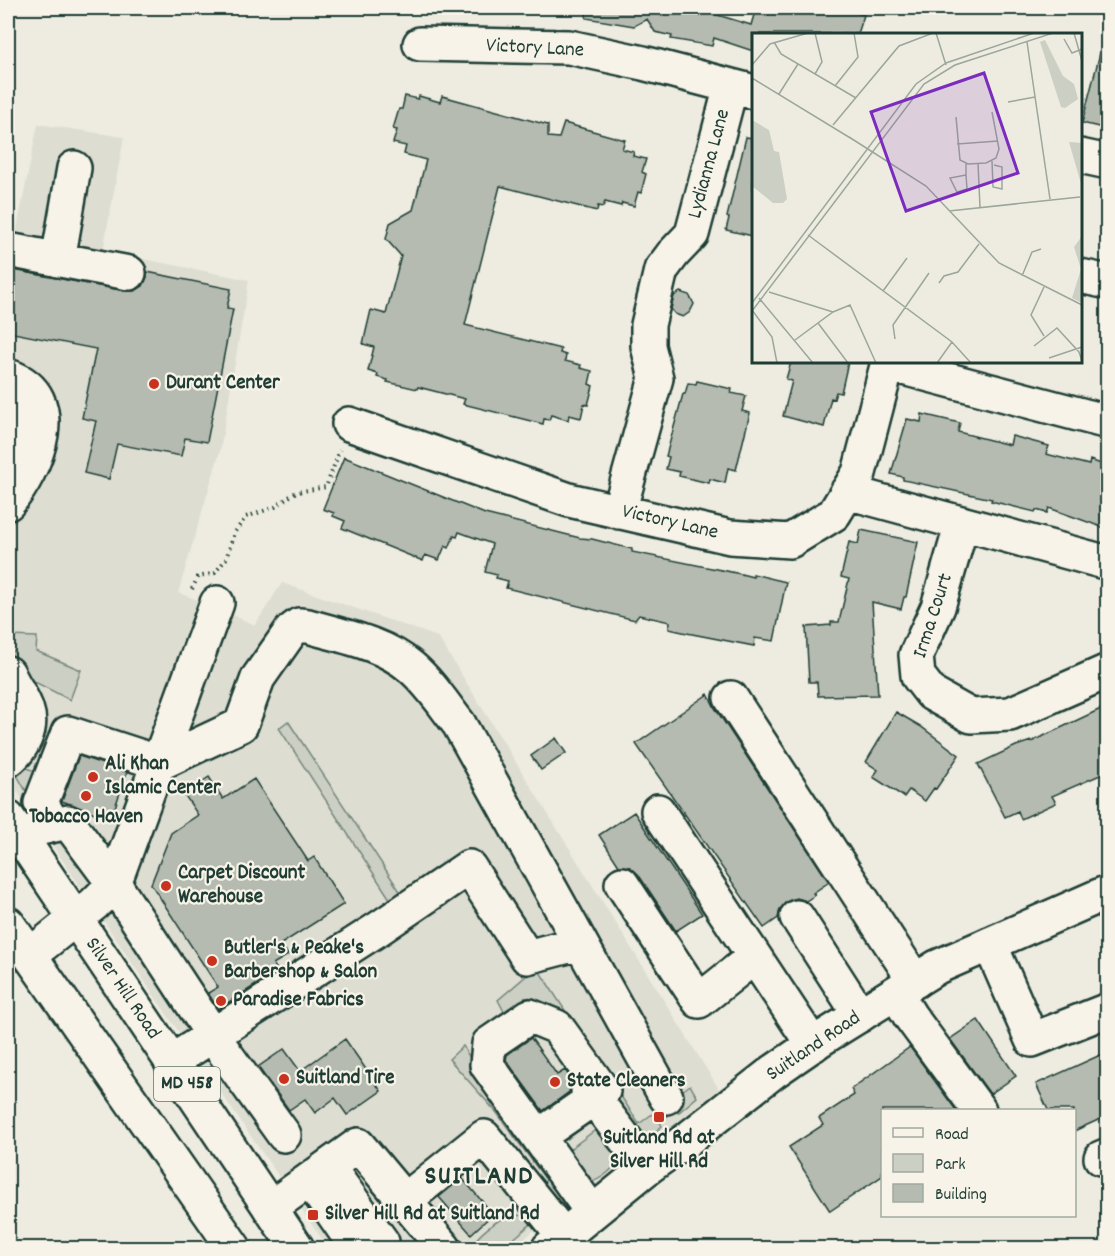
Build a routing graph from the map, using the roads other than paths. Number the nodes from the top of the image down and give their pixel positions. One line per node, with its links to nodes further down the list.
1 (420, 44): 2 (street, Victory Lane)
2 (742, 89): 18 (street, Lydianna Lane)
3 (1082, 156): 4 (street)
4 (1107, 162)
5 (74, 168): 7 (street)
6 (8, 250): 7 (street)
7 (58, 260): 8 (street)
8 (129, 273)
9 (1082, 276): 10 (street)
10 (1107, 282)
11 (888, 363): 14 (street); 16 (street, Victory Lane)
12 (8, 376): 17 (street)
13 (8, 402): 17 (street)
14 (1107, 422)
15 (350, 424): 18 (street, Victory Lane)
16 (847, 492): 18 (street, Victory Lane); 19 (street)
17 (8, 503)
18 (619, 512)
19 (962, 524): 20 (street); 22 (street, Irma Court)
20 (1107, 563)
21 (217, 603): 26 (street)
22 (1107, 672)
23 (8, 673): 25 (street)
24 (730, 698): 40 (street)
25 (8, 760)
26 (160, 763): 28 (street); 30 (street); 36 (street)
27 (658, 811): 39 (street)
28 (54, 825): 29 (street); 30 (street)
29 (13, 826): 34 (street, Silver Hill Road / MD 458)
30 (114, 884): 34 (street); 43 (street)
31 (622, 884): 39 (street)
32 (1106, 896): 37 (street, Suitland Road)
33 (797, 917): 42 (street)
34 (76, 920): 38 (street); 45 (street, Silver Hill Road / MD 458)
35 (8, 924): 38 (street, MD 458)
36 (580, 943): 43 (street); 47 (street)
37 (990, 944): 40 (street, Suitland Road); 41 (street)
38 (30, 955): 58 (street, MD 458)
39 (754, 957): 44 (street)
40 (905, 987): 42 (street, Suitland Road); 48 (street)
41 (1107, 1010)
42 (860, 1015): 44 (street, Suitland Road)
43 (216, 1041): 45 (street); 49 (street)
44 (813, 1045): 51 (street, Suitland Road)
45 (171, 1062): 53 (street, Silver Hill Road / MD 458)
46 (584, 1085): 50 (street); 50 (street); 51 (street)
47 (666, 1097)
48 (978, 1109)
49 (284, 1135)
50 (539, 1136): 55 (street)
51 (647, 1168): 55 (street, Suitland Road)
52 (319, 1173): 53 (street); 54 (street); 57 (street)
53 (270, 1208): 59 (street, Silver Hill Road / MD 458)
54 (411, 1208): 56 (street); 57 (street); 60 (street)
55 (592, 1212): 56 (street, Suitland Road)
56 (556, 1242)
57 (371, 1246)
58 (234, 1248)
59 (297, 1248)
60 (444, 1248)

